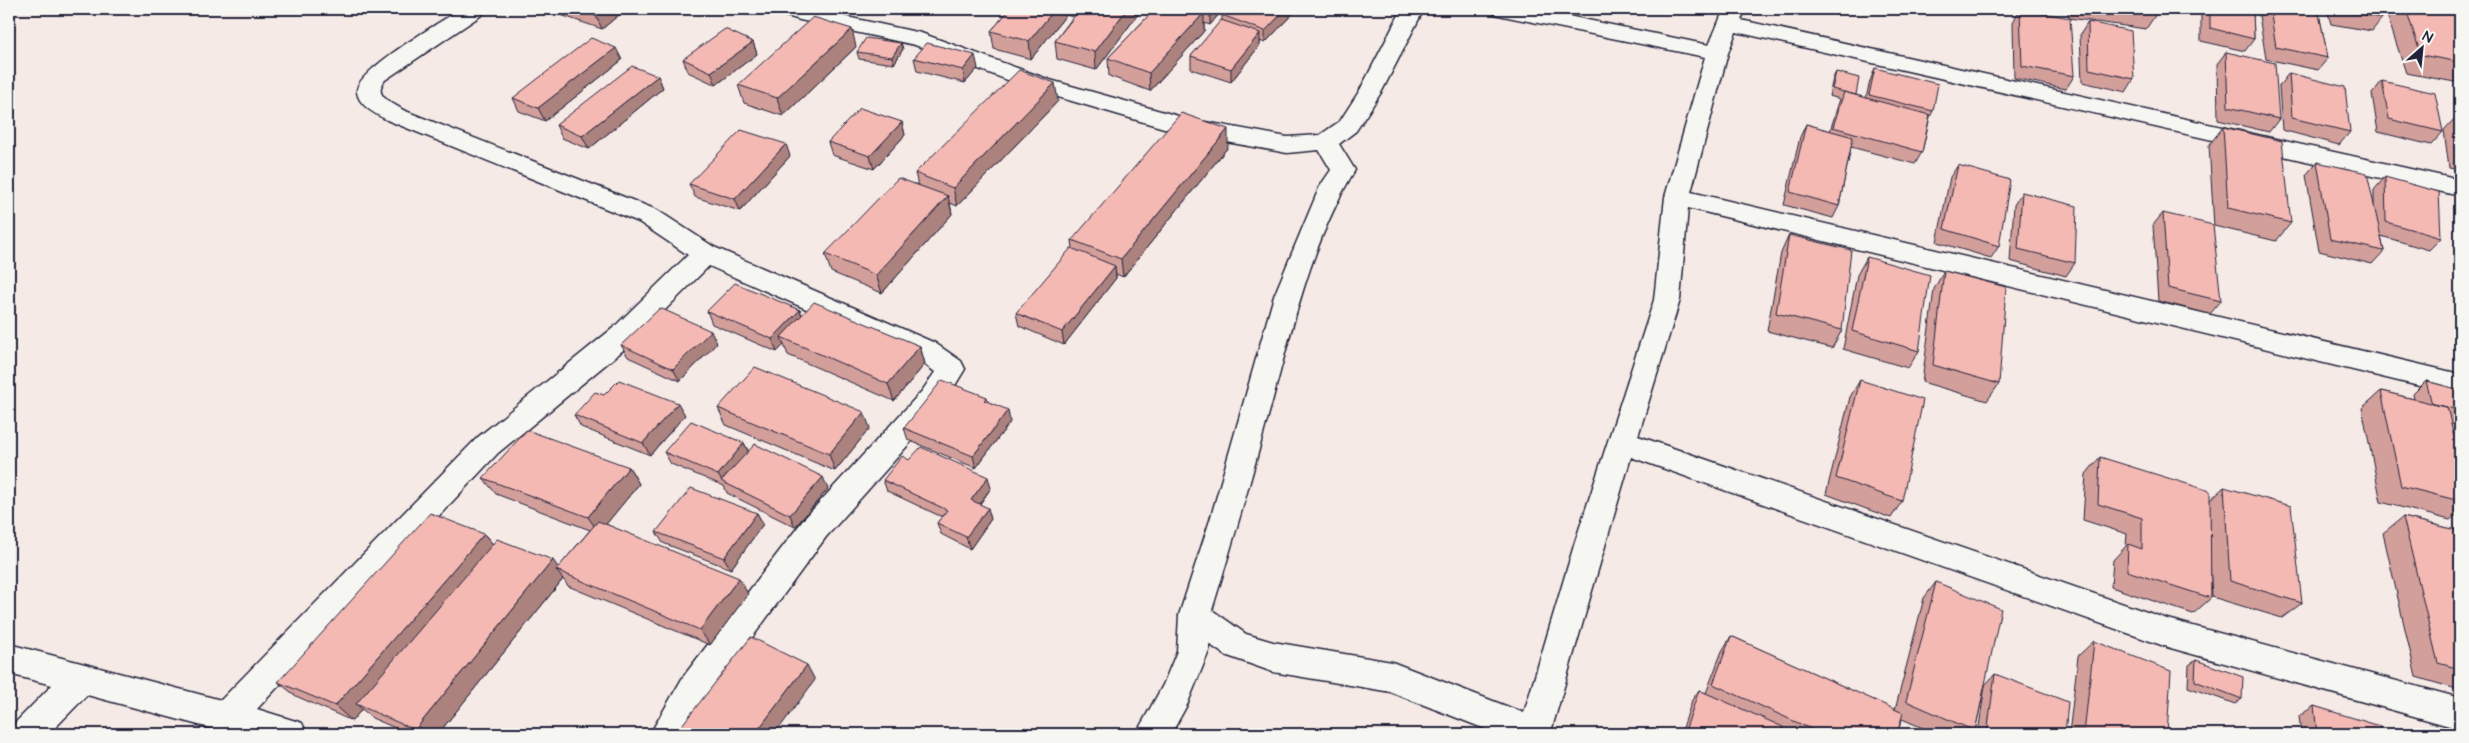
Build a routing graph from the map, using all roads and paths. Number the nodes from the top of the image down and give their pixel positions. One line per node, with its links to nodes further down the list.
1 (475, 9): 12 (street)
2 (788, 9): 9 (street)
3 (1413, 9): 9 (street)
4 (1503, 9): 8 (street)
5 (2455, 9): 6 (street)
6 (2460, 10)
7 (1732, 16): 8 (street); 10 (street)
8 (1717, 53): 11 (street)
9 (1326, 142): 15 (street)
10 (2460, 188)
11 (1677, 197): 13 (street); 14 (street)
12 (705, 254): 19 (street); 22 (street)
13 (2460, 385)
14 (1622, 442): 18 (street); 24 (street)
15 (1195, 615): 23 (street); 24 (street)
16 (9, 659): 17 (street)
17 (81, 679): 19 (street); 20 (street)
18 (2460, 714)
19 (228, 716): 21 (street)
20 (27, 734)
21 (290, 734)
22 (667, 734)
23 (1153, 734)
24 (1535, 734)

